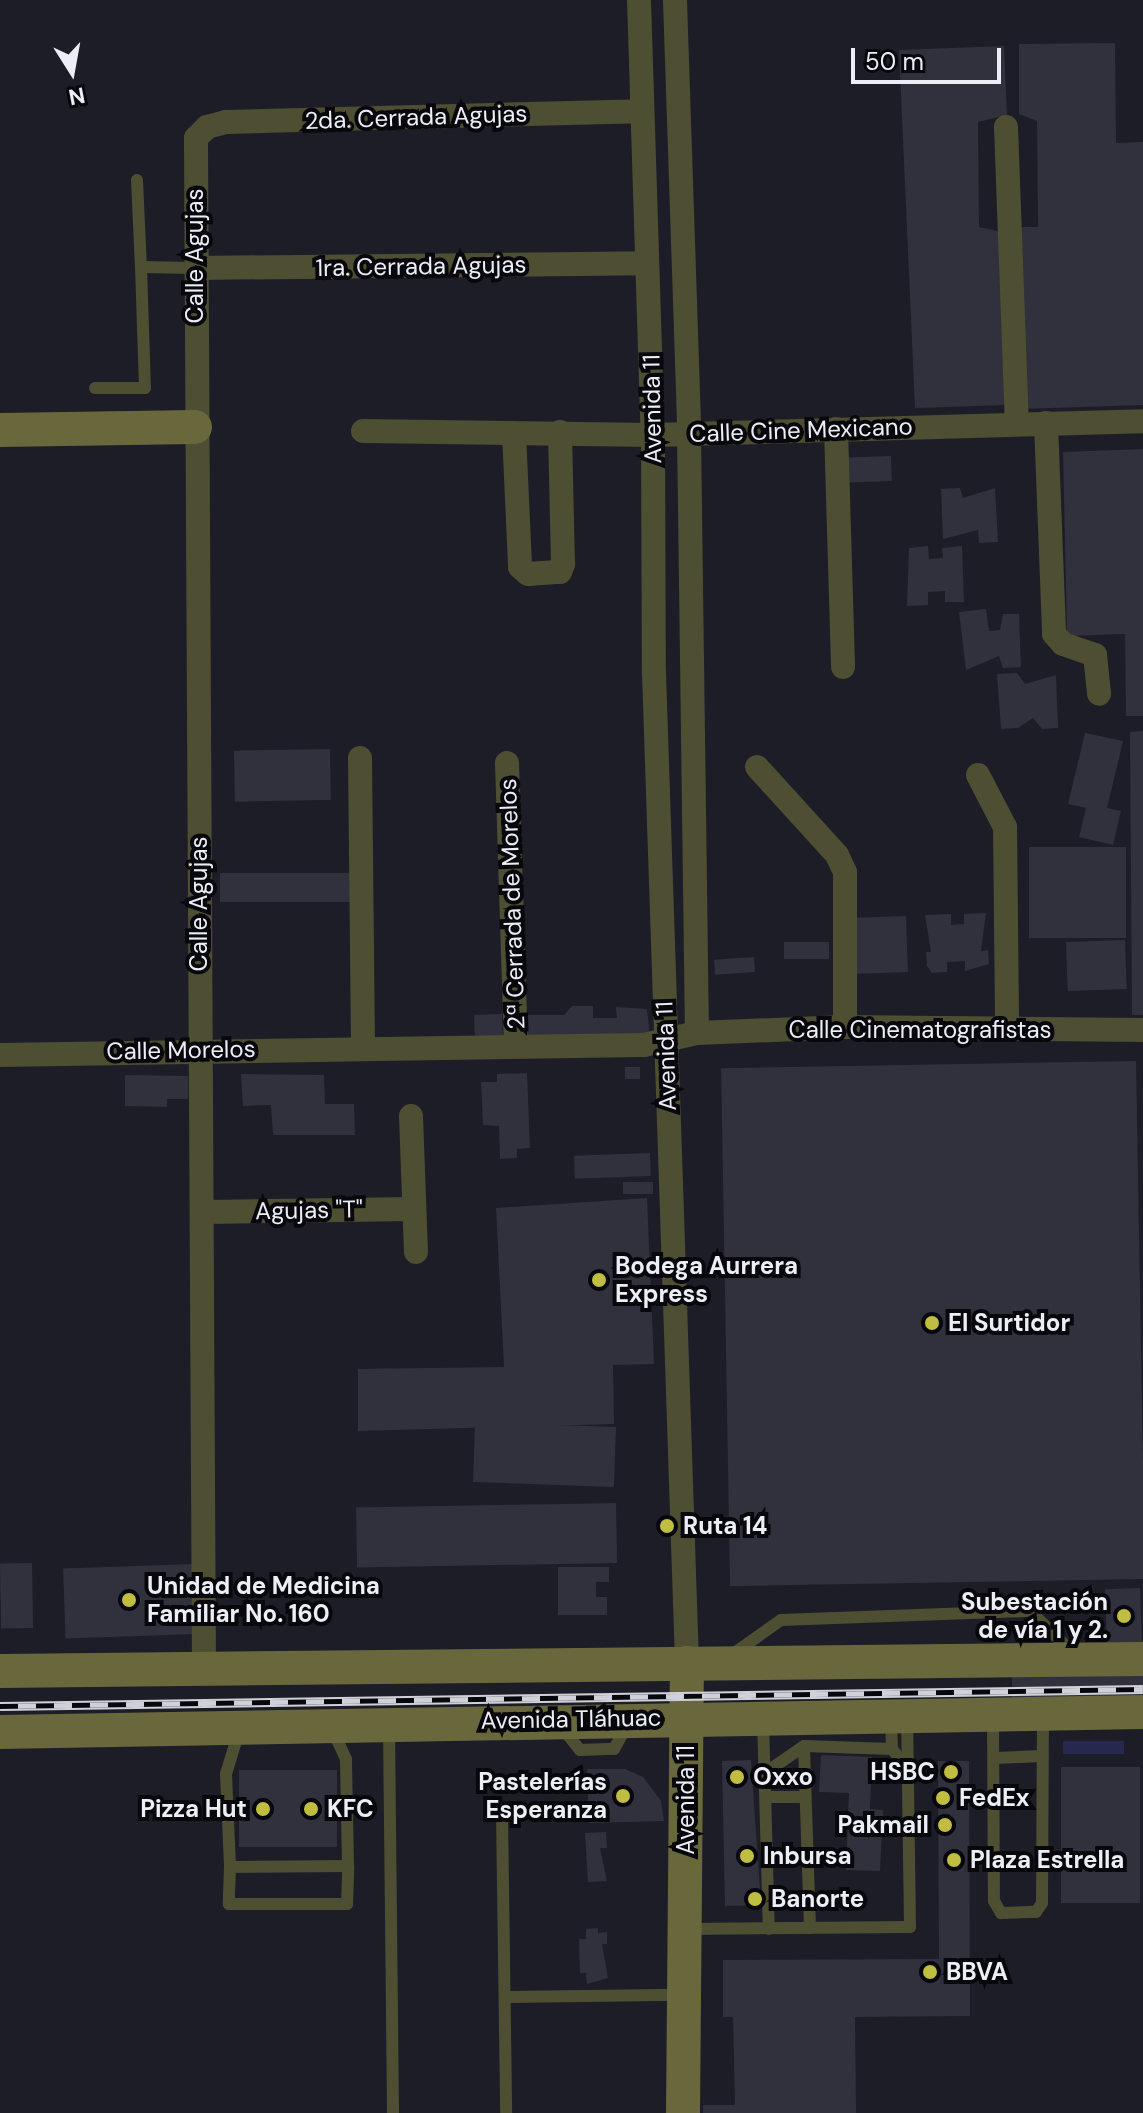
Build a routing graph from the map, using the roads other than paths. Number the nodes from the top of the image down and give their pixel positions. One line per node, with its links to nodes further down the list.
1 (639, 0): 3 (street, Avenida 11)
2 (675, 0): 20 (street, Avenida 11)
3 (641, 111): 5 (street, 2da. Cerrada Agujas); 7 (street, Avenida 11)
4 (1006, 127): 13 (street)
5 (196, 138): 9 (street, Calle Agujas)
6 (137, 180): 8 (lane)
7 (647, 263): 9 (street, 1ra. Cerrada Agujas); 21 (street, Avenida 11)
8 (141, 267): 9 (lane); 10 (lane)
9 (195, 268): 14 (street, Calle Agujas)
10 (95, 388)
11 (1143, 421): 12 (street, Calle Cine Mexicano)
12 (1046, 423): 13 (street, Calle Cine Mexicano); 25 (street)
13 (1017, 424): 15 (street, Calle Cine Mexicano)
14 (195, 427): 16 (main road); 37 (street, Calle Agujas)
15 (836, 429): 20 (street, Calle Cine Mexicano); 22 (street)
16 (0, 430)
17 (363, 431): 19 (street, Calle Cine Mexicano)
18 (560, 432): 19 (street, Calle Cine Mexicano); 19 (street); 21 (street, Calle Cine Mexicano)
19 (514, 433)
20 (689, 433): 21 (street, Calle Cine Mexicano); 23 (street, Avenida 11)
21 (653, 435): 24 (street, Avenida 11)
22 (843, 667)
23 (691, 672): 24 (street); 33 (street, Avenida 11)
24 (654, 673): 34 (street, Avenida 11)
25 (1099, 694)
26 (360, 758): 36 (street)
27 (507, 763): 35 (street, 2ª Cerrada de Morelos)
28 (757, 767): 30 (street)
29 (978, 775): 31 (street)
30 (845, 1027): 31 (street, Calle Cinematografistas); 33 (street, Calle Cinematografistas)
31 (1007, 1029): 32 (street, Calle Cinematografistas)
32 (1143, 1030)
33 (697, 1033): 34 (street, Calle Morelos)
34 (665, 1039): 35 (street, Calle Morelos); 46 (street, Avenida 11)
35 (516, 1045): 36 (street, Calle Morelos)
36 (363, 1048): 37 (street, Calle Morelos)
37 (200, 1049): 38 (street, Calle Morelos); 41 (street, Calle Agujas)
38 (0, 1055)
39 (411, 1116): 40 (street)
40 (414, 1209): 41 (street, Agujas "T"); 42 (street)
41 (203, 1212): 47 (street, Calle Agujas)
42 (416, 1252)
43 (1079, 1659): 44 (main road); 45 (main road); 45 (lane)
44 (1143, 1659)
45 (722, 1662): 46 (main road)
46 (687, 1663): 47 (main road); 52 (main road, Avenida 11)
47 (204, 1670): 48 (main road)
48 (0, 1671)
49 (1143, 1712): 50 (main road, Avenida Tláhuac)
50 (1043, 1713): 51 (main road, Avenida Tláhuac); 60 (lane)
51 (992, 1715): 56 (main road, Avenida Tláhuac); 61 (lane)
52 (686, 1716): 53 (main road, Avenida Tláhuac); 54 (main road, Avenida Tláhuac); 70 (main road, Avenida 11)
53 (763, 1716): 56 (main road, Avenida Tláhuac); 63 (lane)
54 (389, 1724): 55 (main road, Avenida Tláhuac); 74 (lane)
55 (331, 1725): 57 (main road, Avenida Tláhuac); 67 (lane)
56 (897, 1727): 59 (lane); 62 (lane); 62 (lane)
57 (240, 1728): 58 (main road, Avenida Tláhuac); 68 (lane)
58 (0, 1732)
59 (804, 1746): 63 (lane); 65 (lane)
60 (1042, 1756): 61 (lane); 61 (lane)
61 (996, 1758)
62 (909, 1770): 69 (lane)
63 (765, 1773): 64 (lane)
64 (766, 1797): 65 (lane); 71 (lane)
65 (805, 1797): 69 (lane)
66 (502, 1814): 73 (lane)
67 (348, 1866): 68 (lane); 68 (lane)
68 (230, 1867)
69 (810, 1928): 71 (lane)
70 (686, 1929): 71 (lane); 72 (main road, Avenida 11)
71 (769, 1929)
72 (685, 1995): 73 (lane); 76 (main road, Avenida 11)
73 (505, 1997): 75 (lane)
74 (393, 2113)
75 (506, 2113)
76 (683, 2113)

